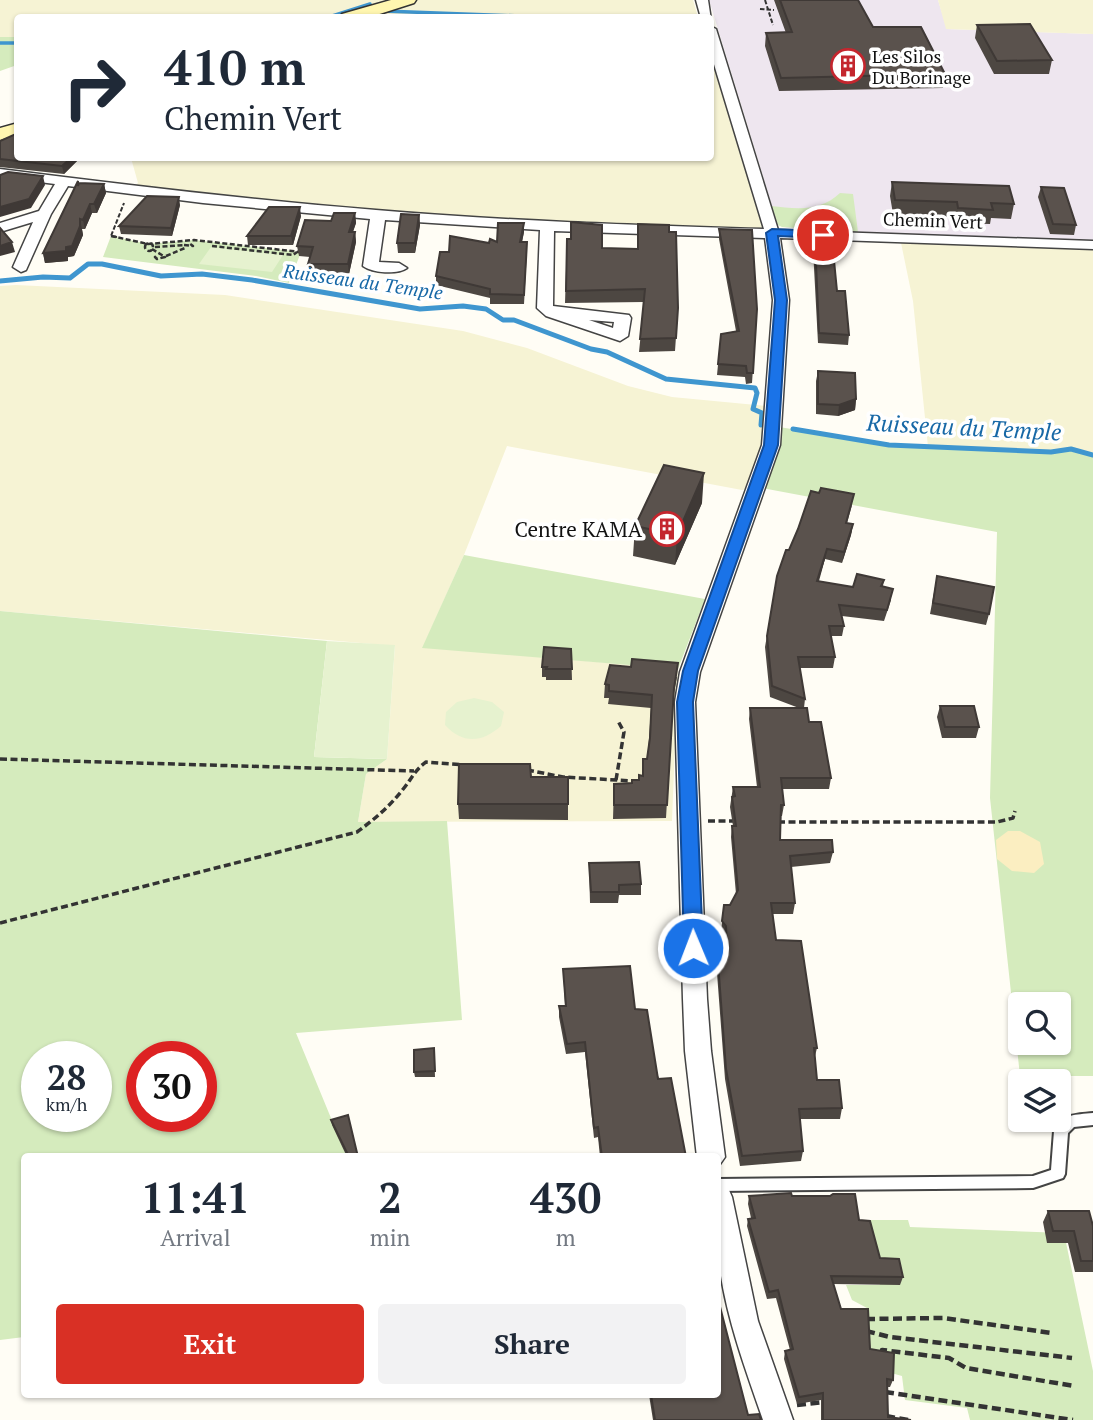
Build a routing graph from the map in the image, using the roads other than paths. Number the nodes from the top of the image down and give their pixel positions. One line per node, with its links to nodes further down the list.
1 (408, 0): 2 (main road)
2 (361, 14)
3 (714, 42): 10 (street)
4 (0, 173): 5 (street, Chemin Vert)
5 (63, 182): 6 (street); 7 (street, Chemin Vert)
6 (44, 214): 9 (street); 12 (street)
7 (378, 215): 8 (street, Chemin Vert); 13 (street)
8 (547, 226): 10 (street, Chemin Vert); 14 (street)
9 (0, 228)
10 (772, 233): 11 (street, Chemin Vert); 16 (street)
11 (1093, 245)
12 (21, 267)
13 (399, 268)
14 (552, 313)
15 (1093, 1119): 17 (lane)
16 (711, 1153)
17 (721, 1185)
18 (721, 1213): 19 (street)
19 (786, 1413)

